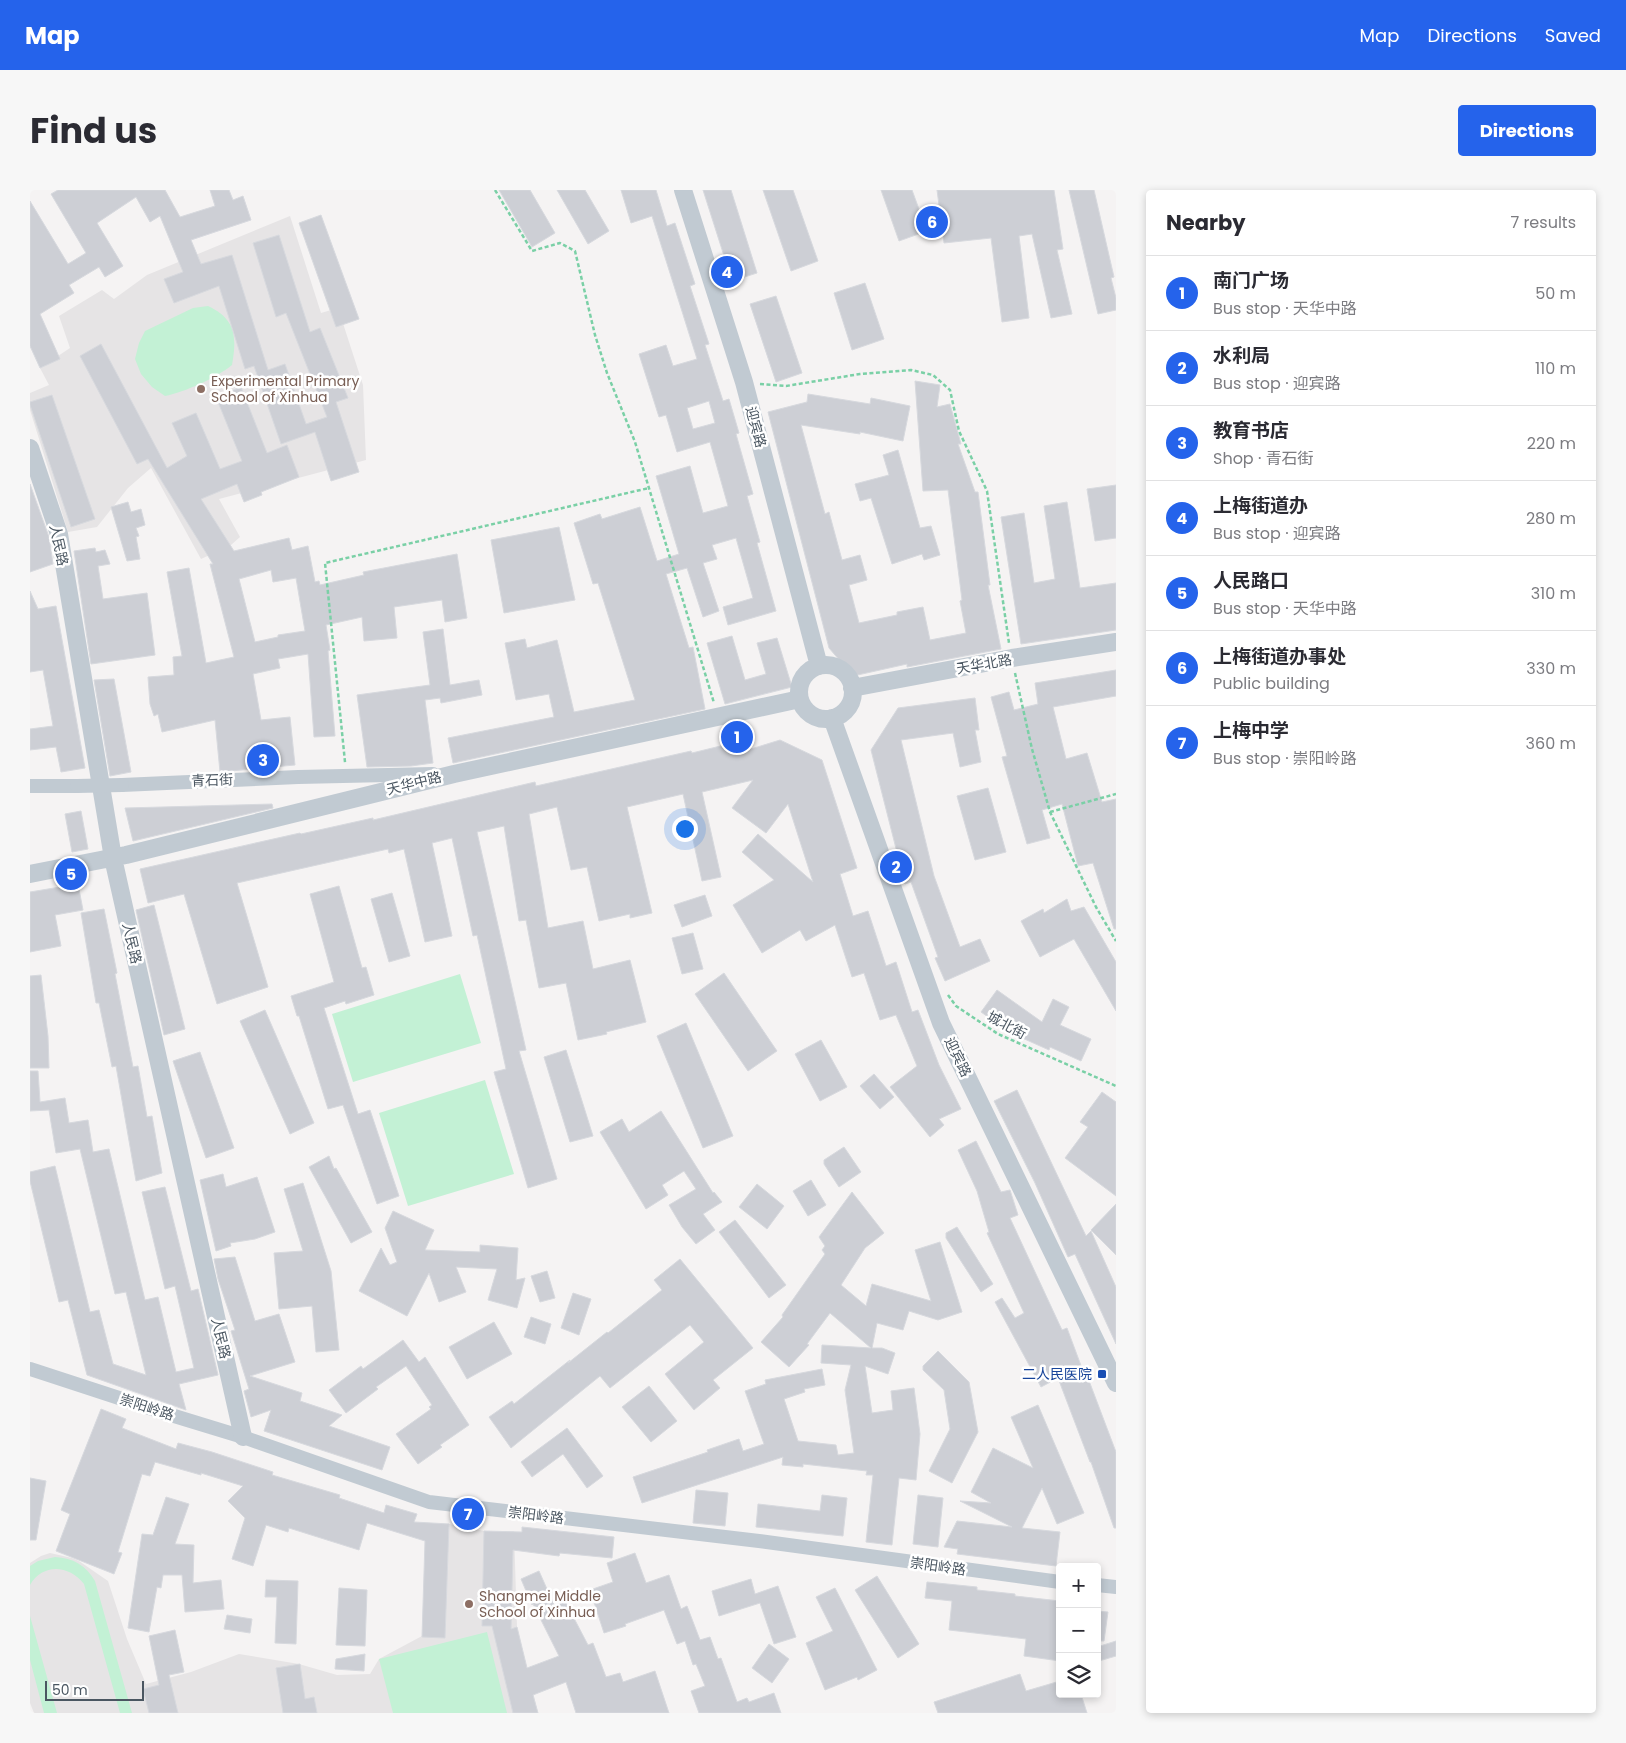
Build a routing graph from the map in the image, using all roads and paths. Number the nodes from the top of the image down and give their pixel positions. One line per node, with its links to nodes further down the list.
1 (495, 190): 5 (path)
2 (683, 190): 3 (street, 迎宾路)
3 (744, 382): 7 (path); 8 (street, 迎宾路)
4 (30, 448): 18 (street, 人民路)
5 (649, 488): 11 (path); 14 (path)
6 (1116, 642): 7 (street, 天华北路)
7 (1012, 658): 9 (street, 天华北路); 17 (path)
8 (819, 666): 9 (street); 10 (street)
9 (852, 688): 12 (street)
10 (800, 699): 11 (street, 天华中路); 12 (street)
11 (718, 717): 13 (street, 天华中路)
12 (832, 718): 24 (street, 迎宾路)
13 (454, 774): 14 (street, 青石街); 18 (street, 天华中路)
14 (346, 776): 15 (street, 青石街, bridge)
15 (30, 786)
16 (1116, 794): 17 (path)
17 (1050, 812): 20 (path)
18 (113, 858): 19 (street, 天华中路); 25 (street, 人民路)
19 (30, 874)
20 (1116, 941)
21 (945, 992): 22 (path, 城北街)
22 (1116, 1086)
23 (30, 1369): 25 (street, 崇阳岭路)
24 (1116, 1383)
25 (244, 1437): 26 (street, 崇阳岭路)
26 (1056, 1581)
27 (1101, 1585): 28 (street)
28 (1116, 1586)

